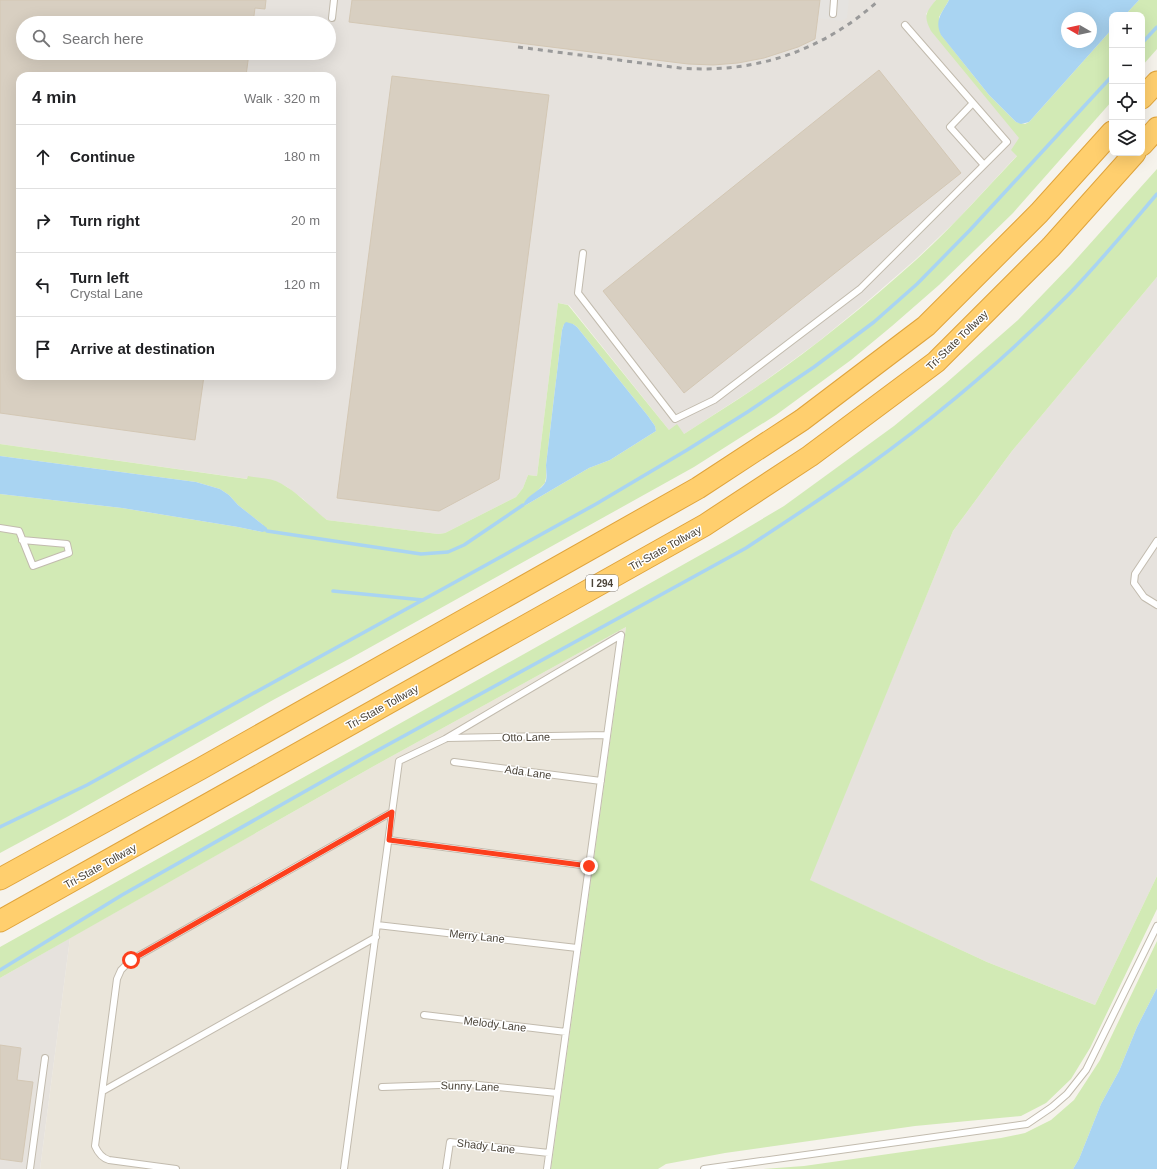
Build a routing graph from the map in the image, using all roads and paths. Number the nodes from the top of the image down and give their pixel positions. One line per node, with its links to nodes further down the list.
1 (334, 0): 4 (lane)
2 (834, 0): 3 (lane)
3 (833, 14)
4 (332, 16)
5 (905, 25): 8 (lane)
6 (1157, 82): 7 (highway)
7 (1145, 95)
8 (973, 102): 13 (lane); 13 (lane)
9 (1157, 128): 11 (highway)
10 (1109, 135): 26 (highway)
11 (1145, 142)
12 (1132, 156): 27 (highway, Tri-State Tollway / I 294)
13 (984, 165): 14 (lane)
14 (583, 253)
15 (0, 528): 16 (lane)
16 (22, 540): 16 (lane)
17 (1157, 541): 18 (lane)
18 (1157, 605)
19 (607, 735): 20 (lane, Otto Lane); 20 (lane); 22 (lane)
20 (445, 738): 23 (lane)
21 (454, 762): 22 (lane, Ada Lane)
22 (601, 781): 25 (lane)
23 (392, 812): 24 (lane); 36 (lane)
24 (389, 840): 25 (lane); 28 (lane)
25 (589, 866): 31 (lane)
26 (0, 879)
27 (0, 921)
28 (377, 925): 30 (lane); 31 (lane, Merry Lane)
29 (1157, 926): 44 (lane)
30 (376, 937): 36 (lane); 41 (lane)
31 (577, 948): 33 (lane)
32 (424, 1015): 33 (lane, Melody Lane)
33 (566, 1032): 37 (lane)
34 (45, 1058): 39 (lane)
35 (382, 1087): 37 (lane, Sunny Lane)
36 (102, 1091): 40 (lane)
37 (558, 1092): 38 (lane)
38 (549, 1153): 42 (lane, Shady Lane); 43 (lane)
39 (30, 1169)
40 (176, 1169)
41 (344, 1169)
42 (446, 1169)
43 (547, 1169)
44 (704, 1169)

